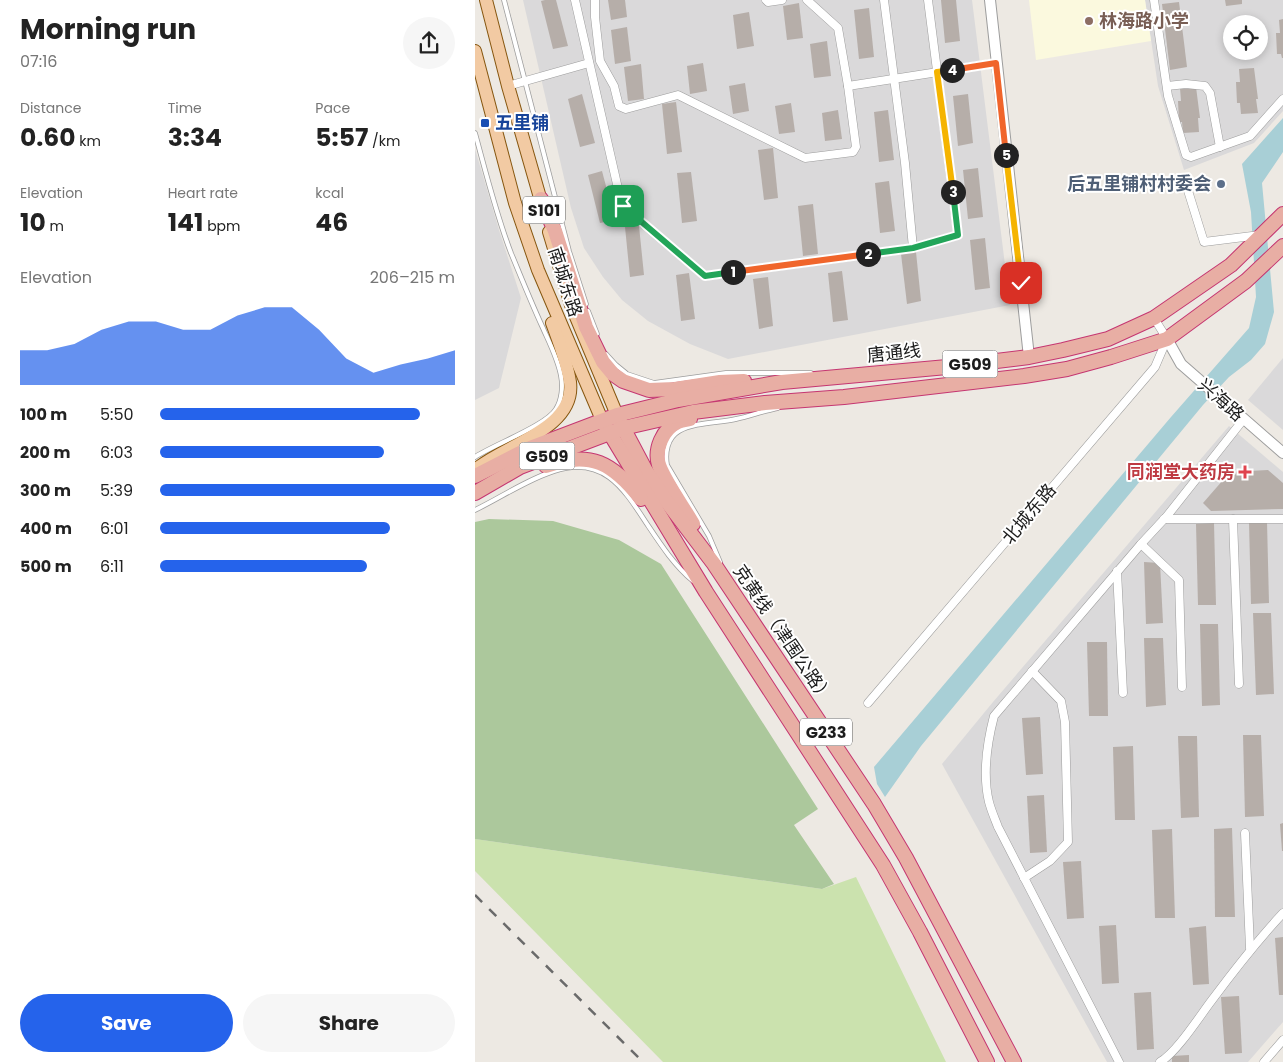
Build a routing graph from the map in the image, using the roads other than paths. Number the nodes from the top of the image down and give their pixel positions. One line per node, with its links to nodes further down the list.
1 (486, 0): 20 (main road, 南城东路 / S101)
2 (504, 0): 19 (lane)
3 (575, 0): 13 (street)
4 (595, 0): 12 (street)
5 (766, 0): 6 (street)
6 (782, 0)
7 (807, 0): 21 (street)
8 (884, 0): 18 (street)
9 (928, 0): 17 (street)
10 (989, 0): 16 (street)
11 (1154, 0): 22 (street)
12 (595, 17): 13 (street); 21 (street)
13 (580, 23): 15 (street)
14 (475, 51): 32 (main road, 南城东路 / S101)
15 (589, 63): 19 (street); 31 (street)
16 (996, 63): 17 (street); 37 (street)
17 (937, 72): 18 (street); 31 (street)
18 (894, 79): 21 (street); 31 (street)
19 (526, 81): 20 (street); 34 (lane)
20 (508, 86): 27 (main road, 南城东路 / S101)
21 (848, 86)
22 (1167, 86): 25 (street); 25 (street)
23 (1283, 100): 25 (street)
24 (475, 132): 47 (lane)
25 (1220, 146)
26 (1185, 181): 29 (street)
27 (541, 199): 39 (highway); 44 (main road, 南城东路 / S101)
28 (1283, 214): 29 (highway, 唐通线 / G509)
29 (1262, 235): 33 (highway, 唐通线 / G509)
30 (1283, 246): 35 (highway, G509)
31 (913, 248)
32 (538, 270): 42 (main road, 南城东路 / S101); 48 (main road)
33 (1154, 318): 35 (street); 37 (highway, 唐通线 / G509)
34 (597, 335)
35 (1167, 340): 40 (highway, G509); 43 (street, 兴海路); 66 (street, 北城东路)
36 (604, 350): 38 (lane)
37 (1029, 357): 38 (highway, 唐通线 / G509)
38 (838, 377): 39 (highway, 唐通线 / G509)
39 (782, 382): 44 (highway, 唐通线 / G509)
40 (844, 397): 41 (highway, G509); 61 (lane)
41 (765, 403): 44 (highway, G509); 58 (highway)
42 (602, 420): 44 (highway); 45 (highway, G233); 49 (highway)
43 (1243, 420): 46 (street, 兴海路); 53 (street)
44 (620, 421): 45 (highway, G509); 58 (highway, 克黄线（津围公路） / G233)
45 (609, 433): 50 (highway, G509); 57 (highway, G233)
46 (1283, 453)
47 (475, 457)
48 (475, 470)
49 (475, 476)
50 (475, 493)
51 (475, 499): 57 (highway, G233)
52 (475, 510): 60 (lane)
53 (1164, 519): 54 (street); 56 (street)
54 (1233, 519): 55 (street); 63 (street)
55 (1283, 519)
56 (1141, 544): 59 (street); 64 (street)
57 (687, 561): 60 (highway, G233)
58 (714, 564): 61 (highway, 克黄线（津围公路） / G233)
59 (1117, 571): 62 (street); 65 (street)
60 (707, 592): 72 (highway, G233)
61 (734, 593): 73 (highway, 克黄线（津围公路） / G233)
62 (1032, 671): 68 (street); 68 (street)
63 (1239, 684)
64 (1182, 687)
65 (1123, 694)
66 (868, 703)
67 (1245, 833): 70 (street)
68 (1024, 878): 74 (street)
69 (1283, 912): 70 (street)
70 (1250, 948): 75 (street)
71 (1283, 1040): 76 (street)
72 (987, 1062)
73 (1014, 1062)
74 (1119, 1062)
75 (1160, 1062)
76 (1265, 1062)

